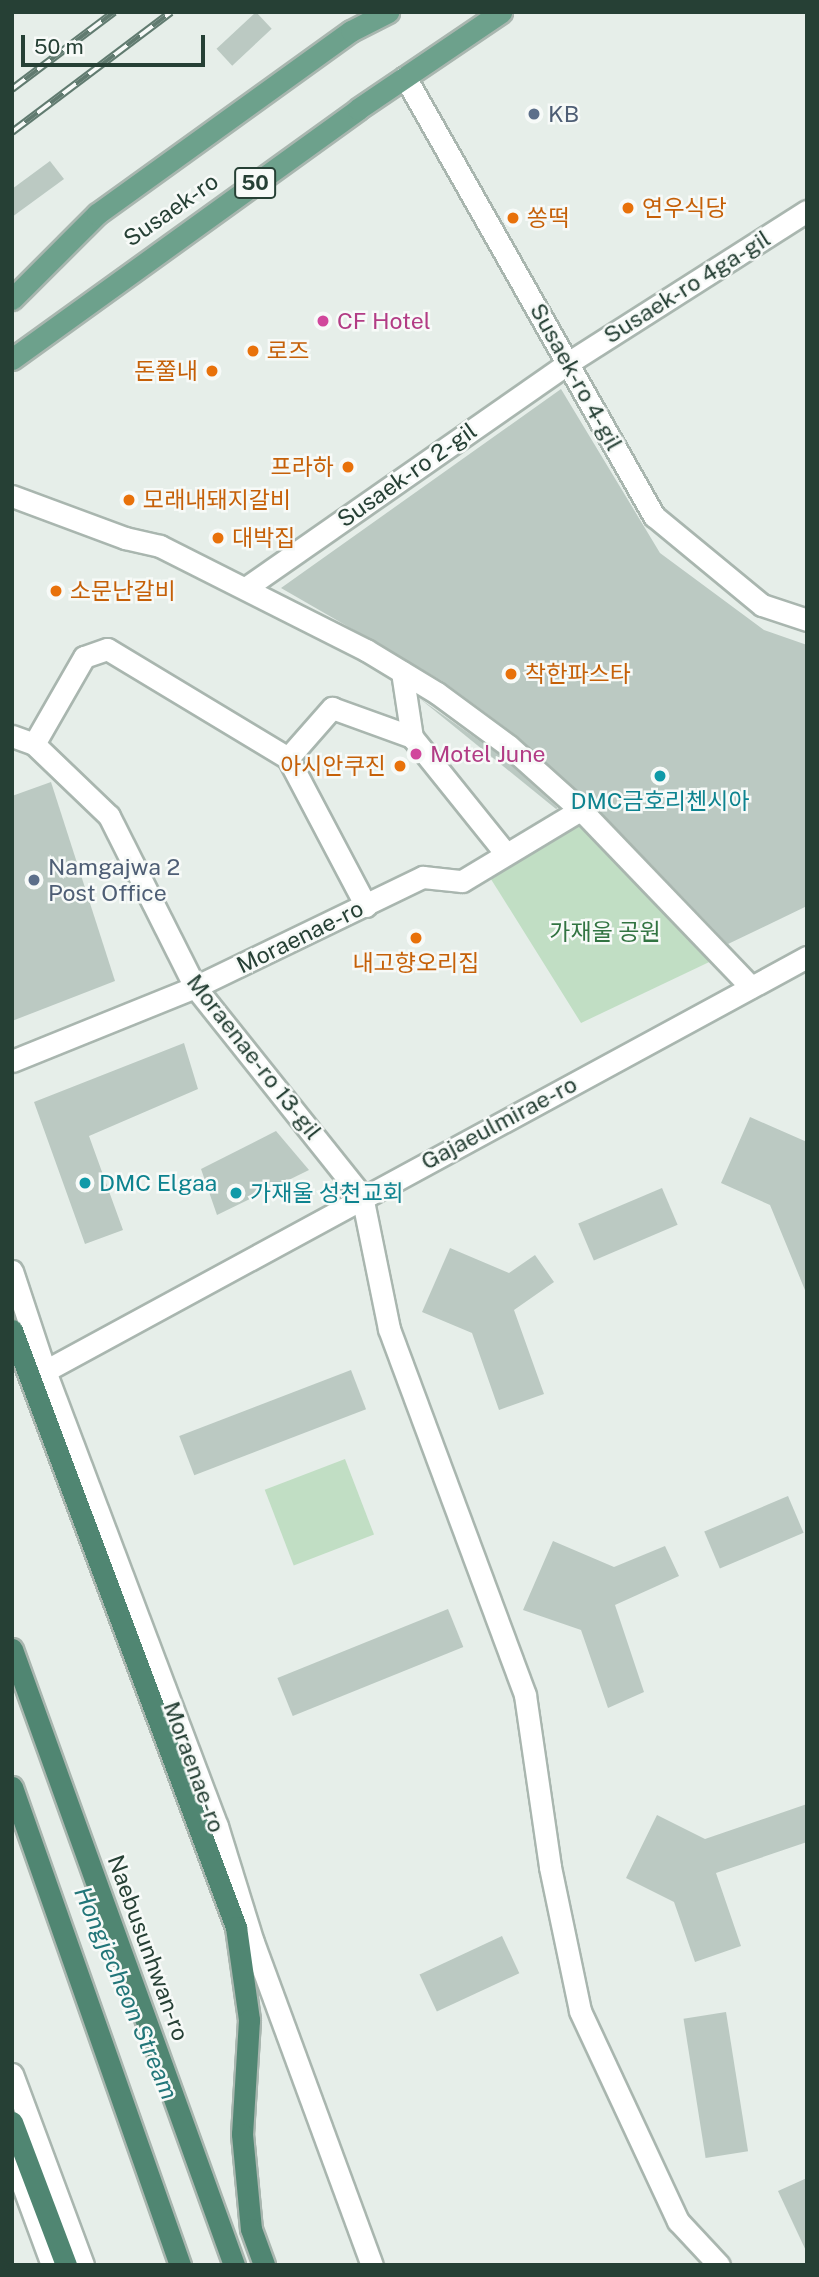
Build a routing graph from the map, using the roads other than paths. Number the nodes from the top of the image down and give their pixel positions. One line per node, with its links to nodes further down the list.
1 (388, 12): 5 (main road, Susaek-ro)
2 (501, 12): 3 (main road, Susaek-ro / 50)
3 (405, 77): 6 (main road, Susaek-ro / 50); 7 (street, Susaek-ro 4-gil)
4 (807, 211): 7 (street, Susaek-ro 4ga-gil)
5 (12, 299)
6 (12, 359)
7 (568, 363): 9 (street, Susaek-ro 2-gil); 10 (street, Susaek-ro 4-gil)
8 (12, 496): 9 (street)
9 (247, 587): 11 (street)
10 (807, 620)
11 (402, 672): 13 (street); 16 (street)
12 (12, 736): 14 (street, Moraenae-ro 13-gil)
13 (412, 737): 15 (street); 17 (street)
14 (34, 744): 15 (street); 20 (street, Moraenae-ro 13-gil)
15 (288, 758): 18 (street)
16 (580, 810): 17 (street, Moraenae-ro); 21 (street)
17 (506, 854): 18 (street, Moraenae-ro)
18 (366, 906): 20 (street, Moraenae-ro)
19 (807, 957): 21 (street, Gajaeulmirae-ro)
20 (195, 987): 22 (street, Moraenae-ro); 23 (street, Moraenae-ro 13-gil)
21 (751, 987): 23 (street, Gajaeulmirae-ro)
22 (12, 1061)
23 (362, 1196): 26 (street, Gajaeulmirae-ro); 39 (street)
24 (12, 1271): 26 (street, Moraenae-ro)
25 (12, 1330): 37 (highway)
26 (45, 1371): 38 (street, Moraenae-ro)
27 (12, 1649): 36 (highway, Naebusunhwan-ro)
28 (12, 1787): 35 (highway)
29 (12, 2074): 34 (street)
30 (12, 2122): 31 (highway)
31 (19, 2158): 32 (street); 33 (highway)
32 (52, 2265)
33 (66, 2265)
34 (83, 2265)
35 (180, 2265)
36 (233, 2265)
37 (264, 2265)
38 (372, 2265)
39 (719, 2265)

